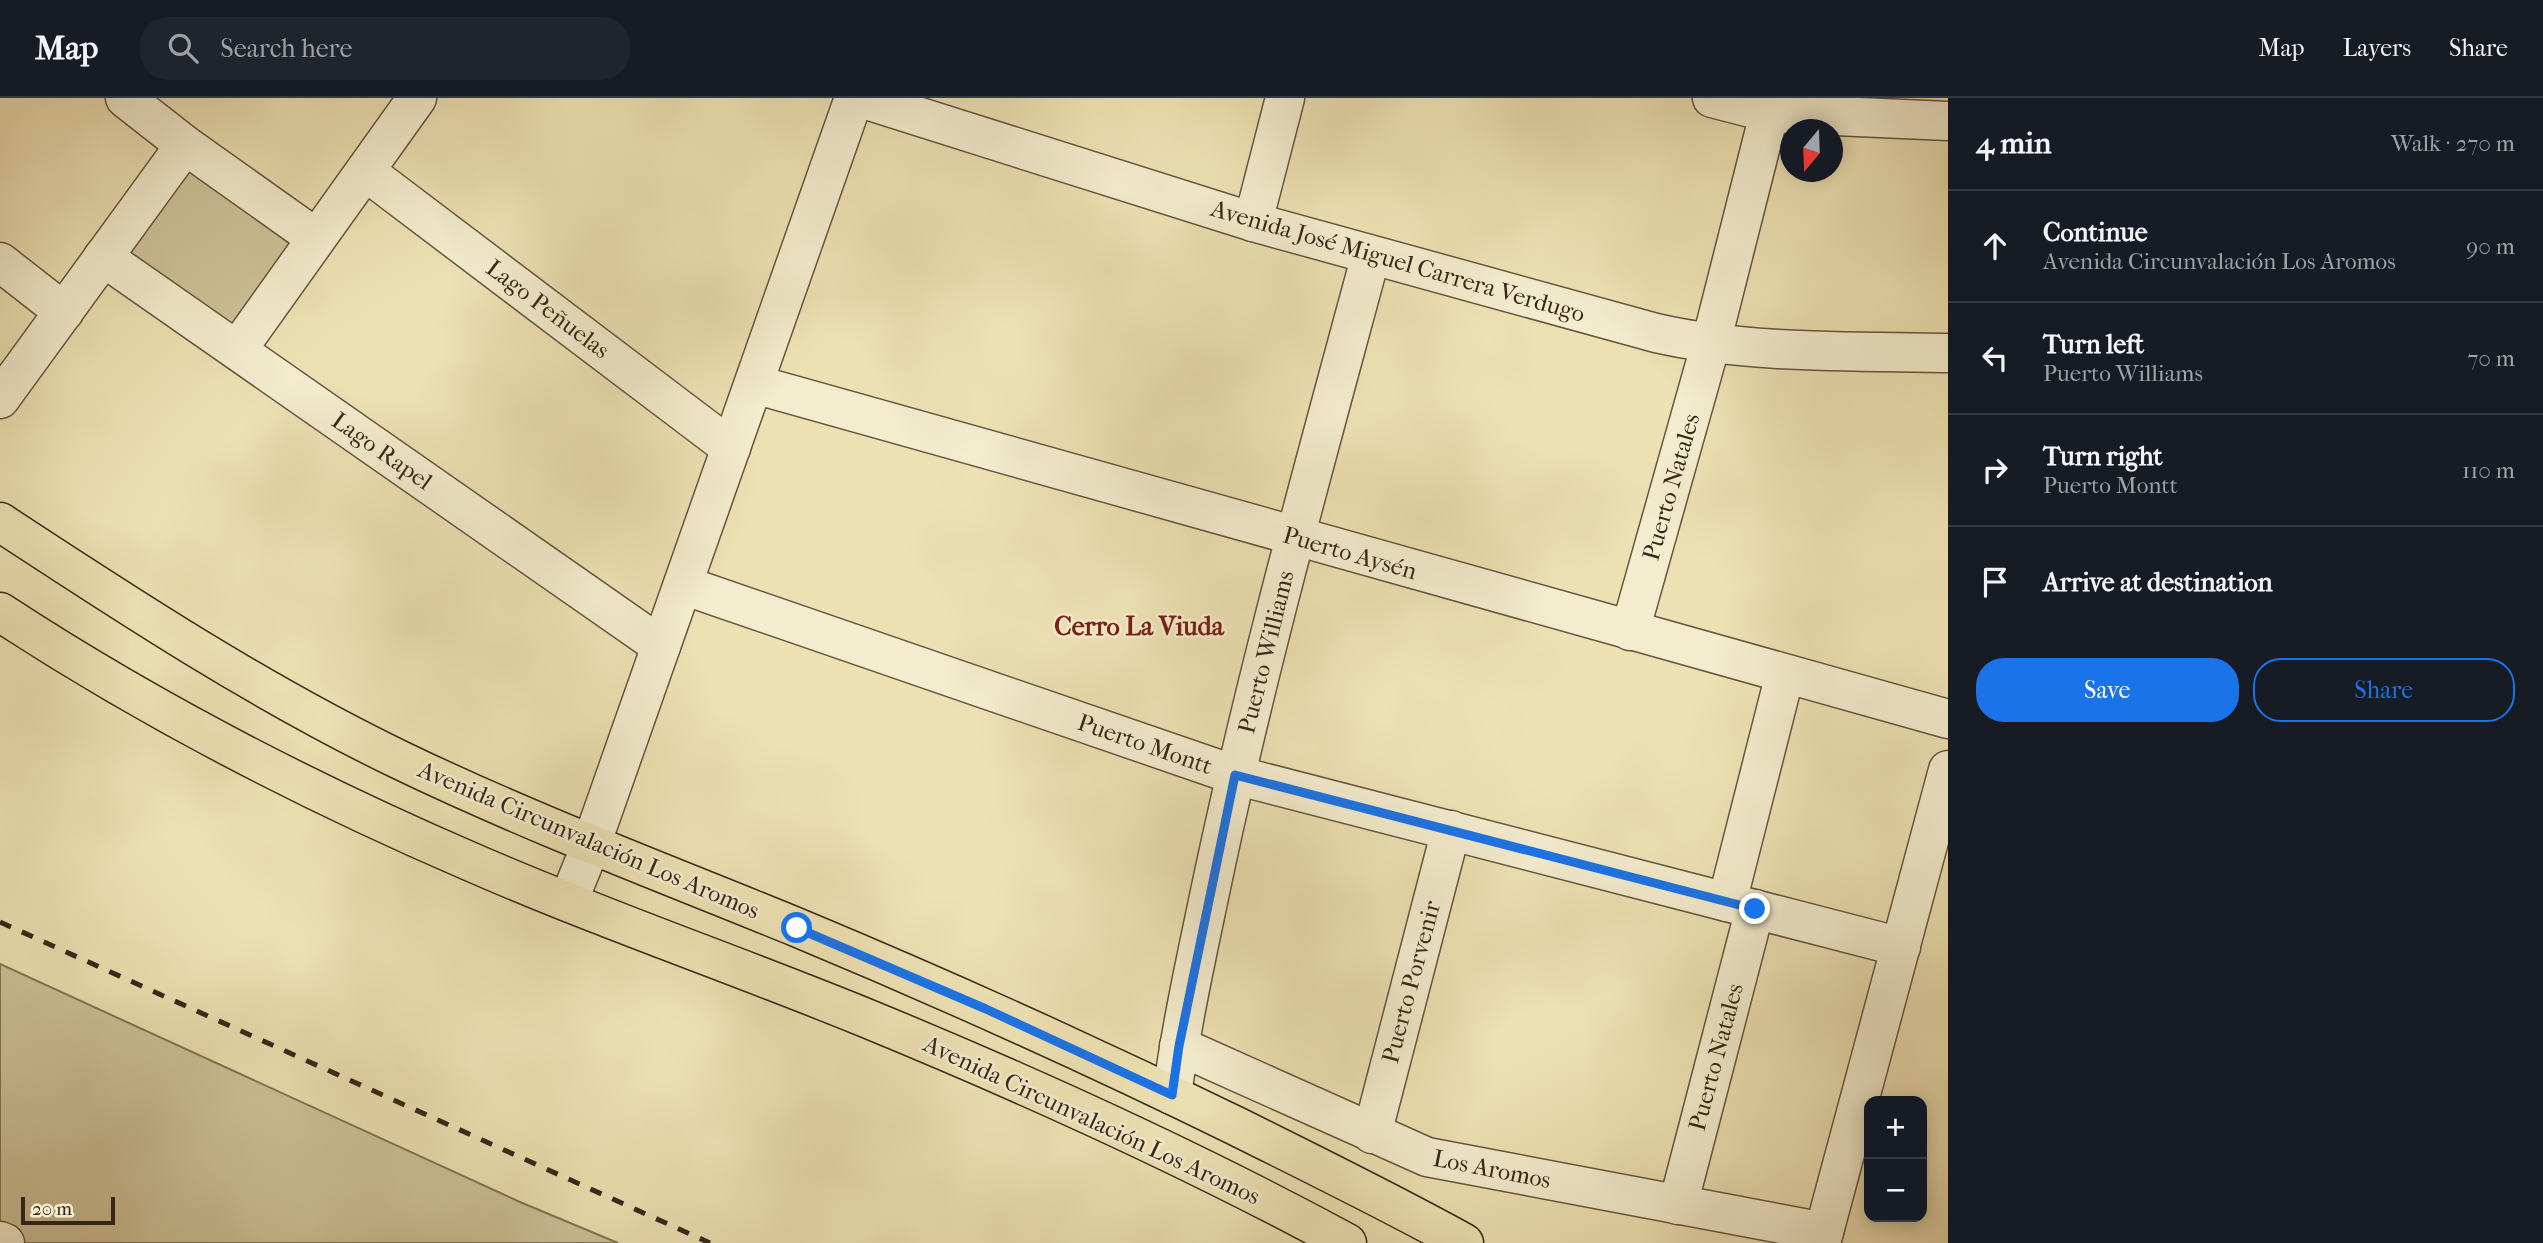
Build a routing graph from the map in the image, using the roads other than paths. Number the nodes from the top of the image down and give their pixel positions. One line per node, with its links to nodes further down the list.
1 (125, 98): 9 (street)
2 (417, 98): 10 (street)
3 (854, 98): 20 (street)
4 (860, 98): 11 (street, Avenida José Miguel Carrera Verdugo)
5 (1285, 98): 11 (street)
6 (1712, 98): 7 (street)
7 (1772, 105): 8 (street); 17 (street, Puerto Natales)
8 (1948, 121)
9 (185, 145): 12 (street); 14 (street)
10 (365, 171): 12 (street); 22 (street, Lago Peñuelas)
11 (1253, 222): 13 (street, Avenida José Miguel Carrera Verdugo)
12 (316, 238): 18 (street)
13 (1371, 254): 17 (street, Avenida José Miguel Carrera Verdugo); 24 (street, Puerto Williams)
14 (103, 257): 16 (street); 18 (street, Lago Rapel)
15 (0, 262): 16 (street)
16 (64, 312): 21 (street)
17 (1711, 343): 19 (street, Avenida José Miguel Carrera Verdugo); 27 (street, Puerto Natales)
18 (237, 349): 28 (street, Lago Rapel)
19 (1948, 353)
20 (754, 384): 22 (street); 24 (street, Puerto Aysén)
21 (0, 399)
22 (731, 448): 25 (street)
23 (0, 522): 34 (main road, Avenida Circunvalación Los Aromos)
24 (1295, 538): 27 (street, Puerto Aysén); 32 (street, Puerto Williams)
25 (683, 585): 28 (street); 32 (street, Puerto Montt)
26 (0, 612): 35 (main road, Avenida Circunvalación Los Aromos)
27 (1630, 631): 29 (street, Puerto Aysén)
28 (661, 646): 34 (street)
29 (1785, 674): 30 (street, Puerto Aysén); 36 (street, Puerto Natales)
30 (1948, 719)
31 (1948, 771): 37 (street)
32 (1235, 775): 33 (street, Puerto Montt); 38 (street, Puerto Williams)
33 (1451, 831): 36 (street, Puerto Montt); 40 (street, Puerto Porvenir)
34 (591, 845): 35 (street); 39 (main road, Avenida Circunvalación Los Aromos)
35 (568, 902): 43 (main road, Avenida Circunvalación Los Aromos)
36 (1741, 905): 37 (street, Puerto Montt); 41 (street, Puerto Natales)
37 (1901, 947): 42 (street)
38 (1179, 1046): 39 (street, Puerto Williams); 40 (street, Los Aromos)
39 (1172, 1095): 44 (main road, Avenida Circunvalación Los Aromos)
40 (1372, 1134): 41 (street, Los Aromos)
41 (1678, 1205): 42 (street, Los Aromos)
42 (1823, 1238)
43 (1347, 1243)
44 (1465, 1243)

